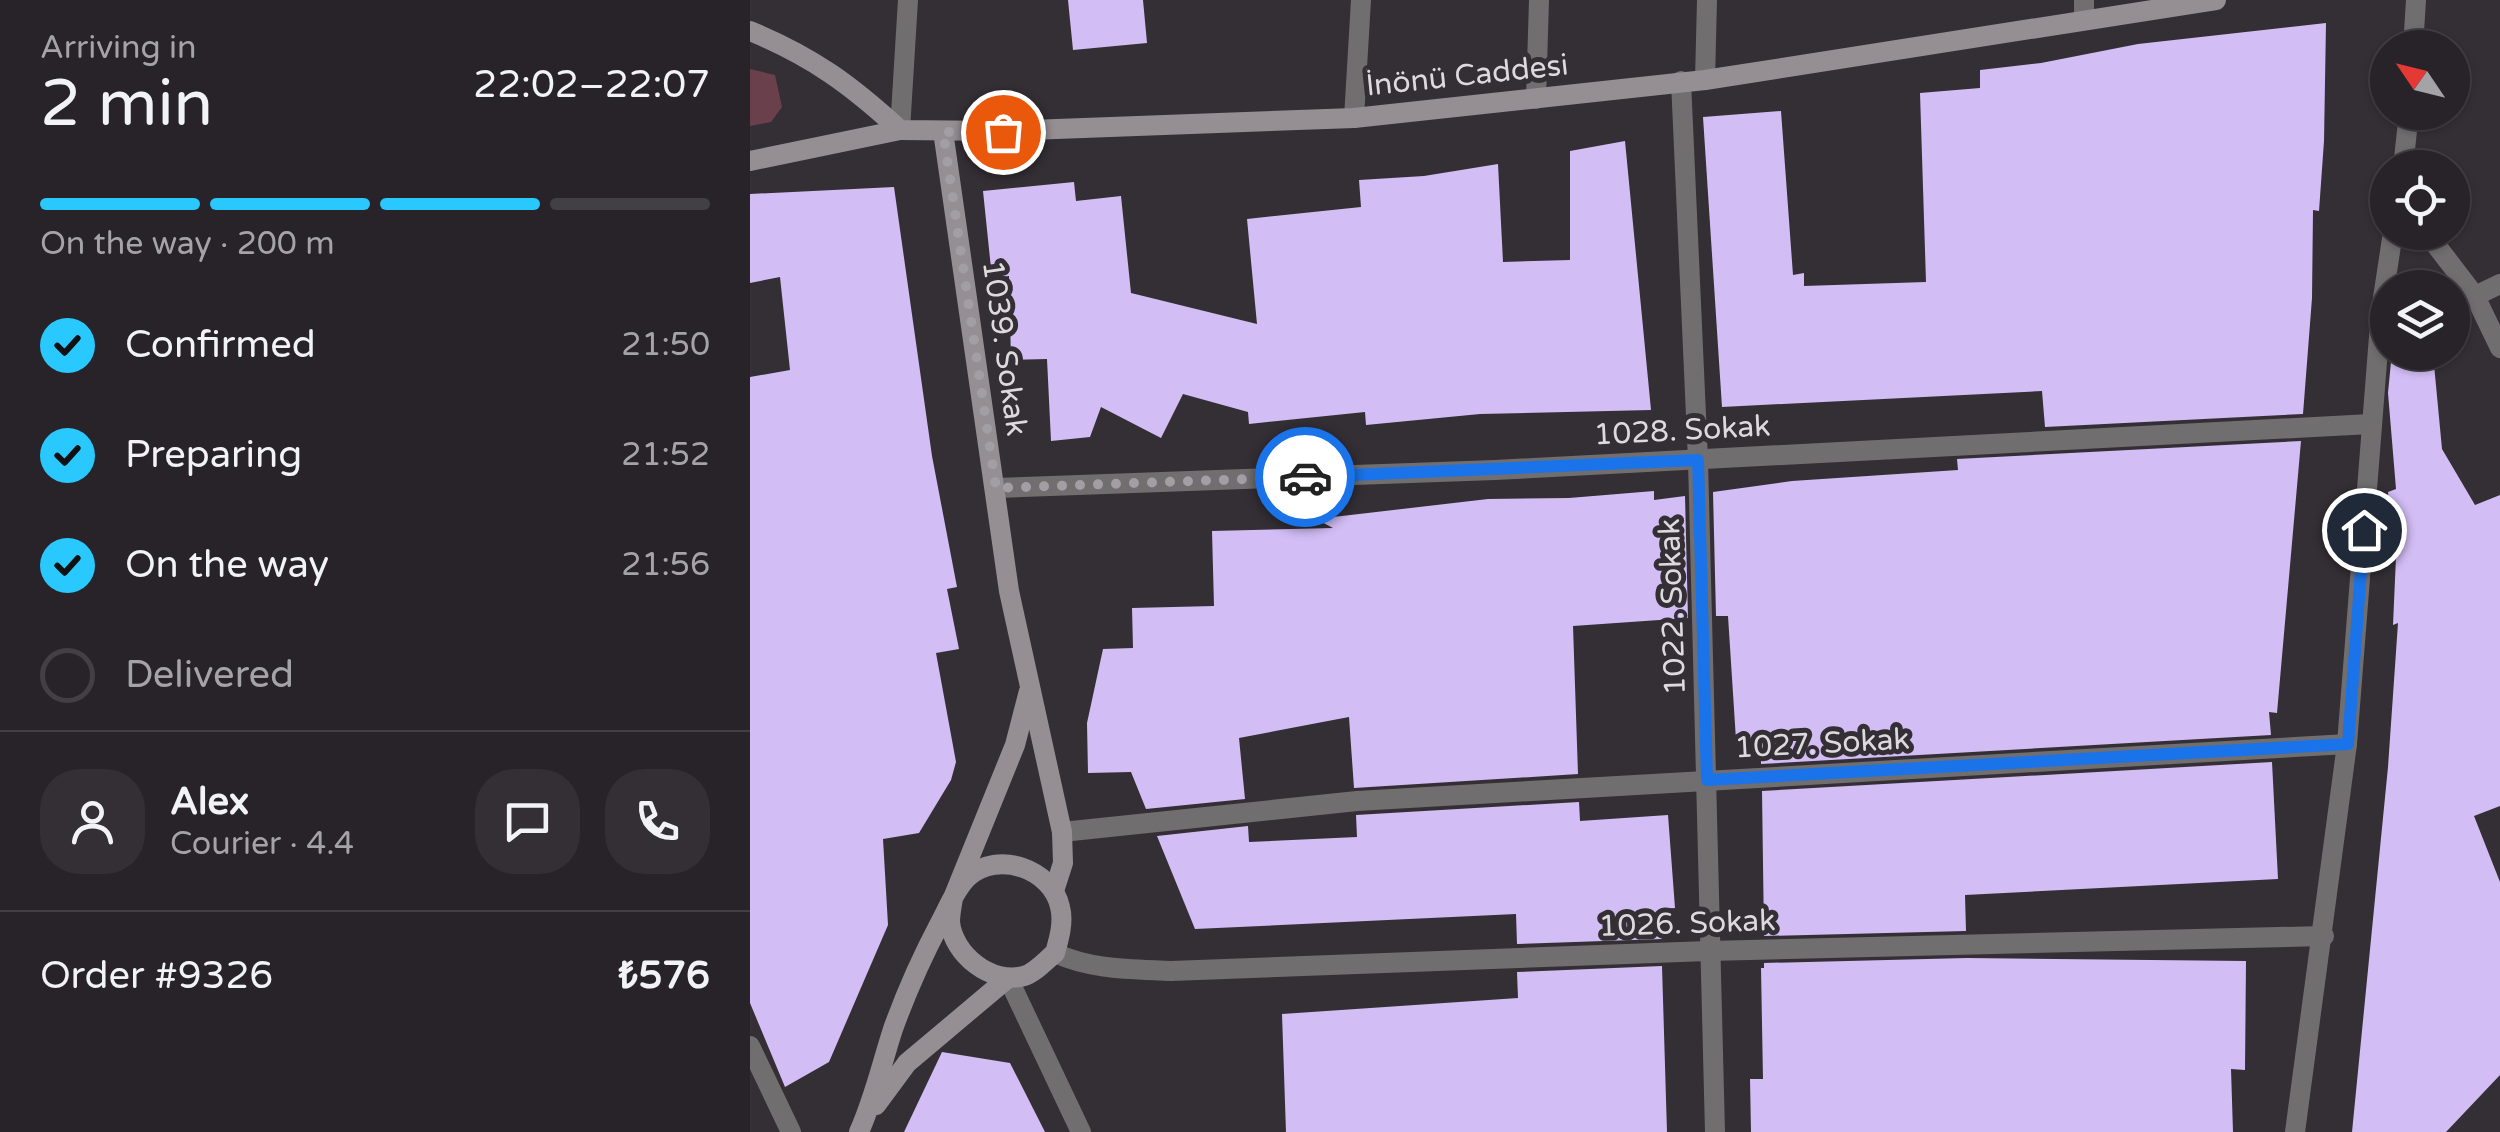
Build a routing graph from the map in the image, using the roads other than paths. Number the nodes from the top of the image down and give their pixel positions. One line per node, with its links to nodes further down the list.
1 (908, 0): 14 (street)
2 (1361, 0): 13 (street)
3 (1539, 0): 12 (street)
4 (1707, 0): 10 (street)
5 (2216, 0): 7 (street, İnönü Caddesi)
6 (2416, 0): 8 (street)
7 (2084, 9): 10 (street, İnönü Caddesi)
8 (2414, 30)
9 (750, 31): 14 (street)
10 (1704, 80): 11 (street, İnönü Caddesi)
11 (1681, 81): 12 (street, İnönü Caddesi); 23 (street, 1022. Sokak)
12 (1536, 99): 13 (street, İnönü Caddesi)
13 (1354, 118): 15 (street, İnönü Caddesi)
14 (900, 130): 15 (street, İnönü Caddesi); 16 (street, İnönü Caddesi)
15 (943, 132): 24 (street, 1039. Sokak)
16 (750, 160)
17 (2391, 250): 22 (street)
18 (2440, 250): 20 (street)
19 (2500, 284): 20 (street)
20 (2475, 296): 21 (street)
21 (2500, 348)
22 (2371, 424): 23 (street, 1028. Sokak); 26 (street)
23 (1698, 460): 24 (street, 1028. Sokak); 27 (street, 1022. Sokak)
24 (996, 488): 25 (street, 1039. Sokak)
25 (1028, 691): 28 (street, 1039. Sokak); 30 (street)
26 (2348, 744): 27 (street, 1027. Sokak); 31 (street)
27 (1707, 780): 28 (street, 1027. Sokak); 32 (street, 1022. Sokak)
28 (1062, 832): 29 (street, 1039. Sokak)
29 (1054, 890): 30 (street); 33 (street)
30 (953, 898): 34 (street); 36 (street)
31 (2324, 936): 32 (street, 1026. Sokak); 40 (street)
32 (1708, 951): 33 (street, 1026. Sokak); 39 (street, 1022. Sokak)
33 (1055, 953): 34 (street)
34 (1008, 978): 36 (street); 38 (street)
35 (750, 1046): 37 (street)
36 (862, 1125)
37 (790, 1132)
38 (1081, 1132)
39 (1715, 1132)
40 (2295, 1132)

